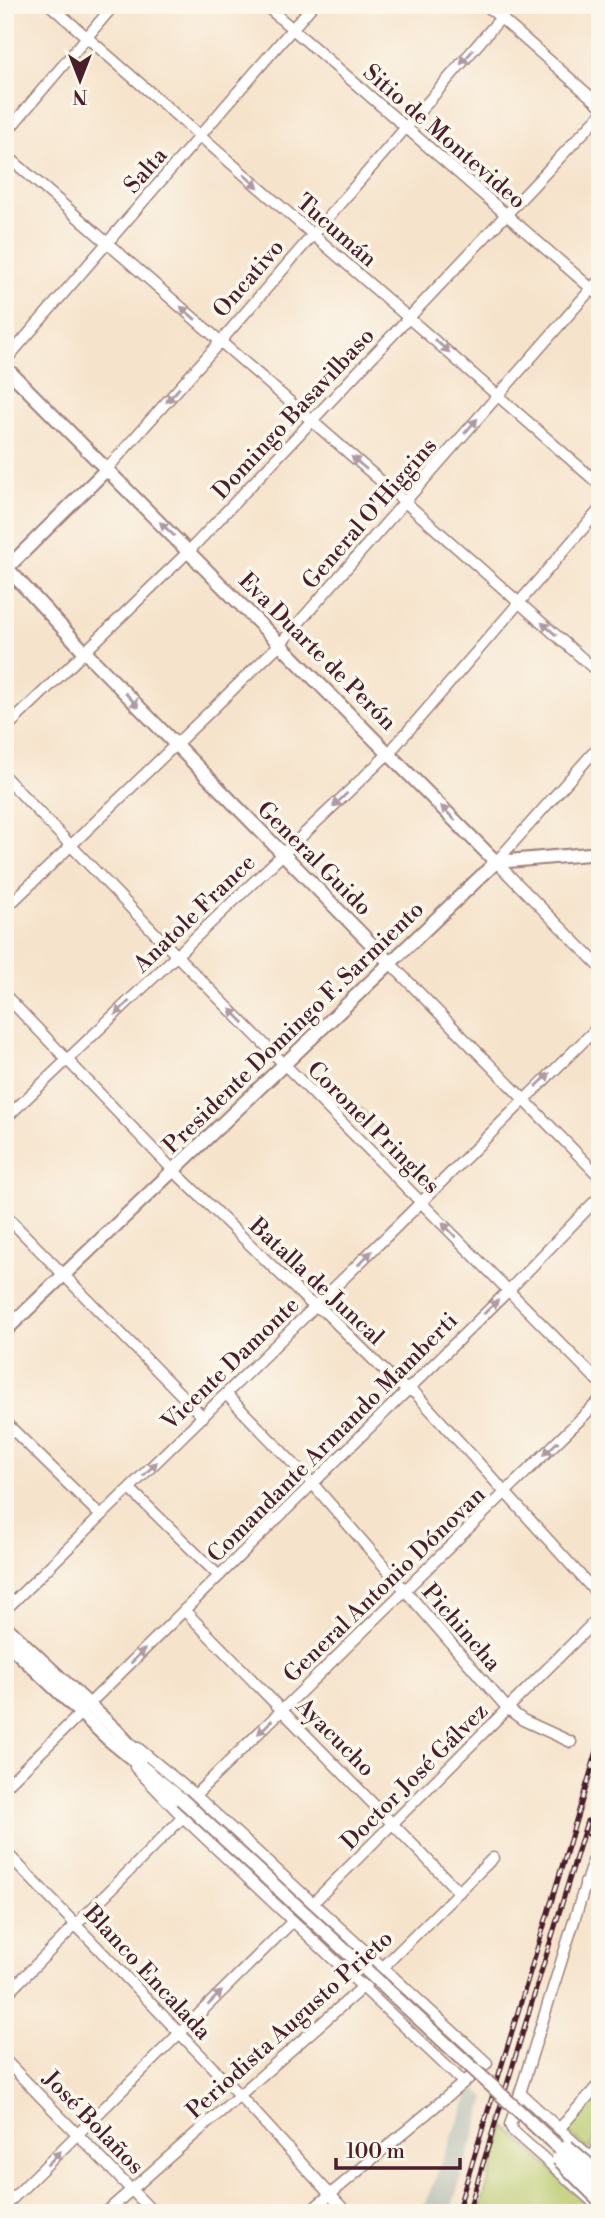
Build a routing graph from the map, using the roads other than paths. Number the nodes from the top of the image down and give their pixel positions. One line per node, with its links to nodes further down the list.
1 (50, 5): 9 (street, Tucumán)
2 (114, 5): 9 (street)
3 (265, 5): 8 (street, Sitio de Montevideo)
4 (313, 5): 8 (street, Salta)
5 (486, 5): 7 (street)
6 (512, 5): 7 (street, Oncativo)
7 (501, 18): 10 (street); 12 (street, Oncativo, one-way to 12)
8 (292, 30): 12 (street, Sitio de Montevideo); 14 (street, Salta)
9 (87, 37): 13 (street); 14 (street, Tucumán)
10 (600, 106)
11 (600, 116): 16 (street, Domingo Basavilbaso)
12 (406, 126): 16 (street, Sitio de Montevideo); 17 (street, Oncativo)
13 (5, 134)
14 (201, 135): 17 (street, Tucumán, one-way to 17); 18 (street, Salta)
15 (5, 155): 18 (street)
16 (506, 215): 20 (street, Sitio de Montevideo); 22 (street, Domingo Basavilbaso)
17 (312, 235): 22 (street, Tucumán); 23 (street, Oncativo)
18 (107, 242): 23 (street, one-way to 18); 24 (street, Salta)
19 (600, 279): 20 (street, General O'Higgins)
20 (591, 289): 21 (street, Sitio de Montevideo); 26 (street, General O'Higgins)
21 (600, 296)
22 (410, 317): 26 (street, Tucumán, one-way to 26); 27 (street, Domingo Basavilbaso)
23 (220, 342): 27 (street); 28 (street, Oncativo, one-way to 28)
24 (5, 361)
25 (5, 367): 28 (main road, Eva Duarte de Perón)
26 (498, 395): 29 (street, Tucumán); 30 (street, General O'Higgins, one-way to 26)
27 (311, 421): 30 (street, one-way to 27); 32 (street, Domingo Basavilbaso)
28 (106, 470): 32 (main road, Eva Duarte de Perón, one-way to 28); 33 (main road, Oncativo)
29 (600, 485)
30 (405, 502): 34 (street); 35 (street, General O'Higgins)
31 (600, 509): 34 (street, Anatole France)
32 (189, 551): 35 (main road, Eva Duarte de Perón); 36 (street, Domingo Basavilbaso)
33 (6, 568): 36 (main road, General Guido)
34 (518, 602): 37 (street, one-way to 34); 41 (street, Anatole France)
35 (281, 643): 39 (street, General O'Higgins); 41 (main road, Eva Duarte de Perón)
36 (84, 651): 38 (street, Domingo Basavilbaso); 39 (main road, General Guido, one-way to 39)
37 (600, 674)
38 (5, 729)
39 (175, 745): 43 (street, General O'Higgins); 45 (main road, General Guido)
40 (600, 745): 46 (street, Presidente Domingo F. Sarmiento)
41 (389, 753): 45 (street, Anatole France, one-way to 45); 46 (main road, Eva Duarte de Perón, one-way to 41)
42 (5, 777): 43 (street, Coronel Pringles)
43 (71, 846): 47 (street, General O'Higgins); 48 (street, Coronel Pringles)
44 (600, 853): 46 (main road)
45 (282, 855): 48 (street, Anatole France); 49 (main road, General Guido)
46 (496, 862): 49 (main road, Presidente Domingo F. Sarmiento); 50 (street, Eva Duarte de Perón)
47 (5, 909)
48 (177, 956): 53 (street, Anatole France, one-way to 53); 54 (street, Coronel Pringles, one-way to 48)
49 (390, 963): 54 (main road, Presidente Domingo F. Sarmiento); 55 (street, General Guido)
50 (600, 967)
51 (5, 995): 53 (street, Batalla de Juncal)
52 (600, 1025): 55 (street, Vicente Damonte, one-way to 52)
53 (68, 1060): 56 (street, Anatole France); 57 (street, Batalla de Juncal)
54 (285, 1064): 57 (main road, Presidente Domingo F. Sarmiento); 60 (street, Coronel Pringles)
55 (524, 1099): 58 (street, General Guido); 60 (street, Vicente Damonte)
56 (5, 1119)
57 (173, 1170): 62 (main road, Presidente Domingo F. Sarmiento); 64 (street, Batalla de Juncal)
58 (600, 1177)
59 (600, 1196): 63 (street, Comandante Armando Mamberti)
60 (422, 1202): 63 (street, Coronel Pringles, one-way to 60); 64 (street, Vicente Damonte, one-way to 60)
61 (5, 1215): 62 (street)
62 (64, 1275): 65 (main road, Presidente Domingo F. Sarmiento); 70 (street)
63 (508, 1291): 66 (street, Coronel Pringles); 67 (street, Comandante Armando Mamberti, one-way to 63)
64 (316, 1307): 67 (street, Batalla de Juncal); 68 (street, Vicente Damonte)
65 (5, 1331)
66 (600, 1383)
67 (407, 1389): 72 (street, Comandante Armando Mamberti); 74 (street, Batalla de Juncal)
68 (226, 1394): 70 (street, Vicente Damonte); 72 (street, Pichincha)
69 (600, 1400): 74 (street, General Antonio Dónovan, one-way to 74)
70 (203, 1417): 73 (street, Vicente Damonte, one-way to 70)
71 (5, 1422): 75 (street)
72 (312, 1483): 76 (street, Comandante Armando Mamberti); 77 (street, Pichincha)
73 (130, 1489): 75 (street, Vicente Damonte); 76 (street)
74 (505, 1493): 77 (street, General Antonio Dónovan); 78 (street, Batalla de Juncal)
75 (101, 1516): 79 (street, Vicente Damonte)
76 (219, 1576): 80 (street, Comandante Armando Mamberti)
77 (405, 1591): 85 (street, Pichincha); 86 (street, General Antonio Dónovan)
78 (600, 1597)
79 (5, 1609)
80 (184, 1610): 84 (street, Comandante Armando Mamberti, one-way to 80); 86 (street, Ayacucho)
81 (600, 1616): 85 (street, Doctor José Gálvez)
82 (5, 1626): 84 (main road)
83 (5, 1641): 84 (main road)
84 (85, 1709): 87 (main road); 89 (street, Comandante Armando Mamberti)
85 (508, 1709): 88 (street, Pichincha); 92 (street, Doctor José Gálvez)
86 (282, 1711): 90 (street, General Antonio Dónovan, one-way to 90); 92 (street, Ayacucho)
87 (113, 1735): 90 (street); 90 (main road); 91 (street)
88 (571, 1742)
89 (5, 1787)
90 (188, 1797): 99 (street); 110 (main road, bridge)
91 (183, 1817): 100 (street); 101 (street)
92 (393, 1824): 98 (street, Ayacucho); 99 (street, Doctor José Gálvez)
93 (600, 1838): 96 (street)
94 (5, 1850): 101 (street, Blanco Encalada)
95 (492, 1858): 98 (street, Periodista Augusto Prieto)
96 (585, 1883): 97 (street); 110 (street)
97 (600, 1888)
98 (459, 1892): 102 (street, Periodista Augusto Prieto)
99 (313, 1903): 102 (street)
100 (293, 1922): 103 (street); 105 (street, one-way to 100)
101 (77, 1925): 104 (street); 105 (street, Blanco Encalada)
102 (383, 1966): 103 (street, Periodista Augusto Prieto); 107 (street)
103 (363, 1986): 107 (street); 109 (street, Periodista Augusto Prieto)
104 (5, 1996)
105 (178, 2034): 109 (street, Blanco Encalada); 112 (street)
106 (5, 2060): 112 (street, José Bolaños)
107 (463, 2082): 118 (street)
108 (600, 2084): 111 (street)
109 (239, 2095): 117 (street, Periodista Augusto Prieto); 118 (street, Blanco Encalada)
110 (516, 2098): 111 (street); 115 (main road, bridge); 116 (main road, bridge); 119 (main road, bridge); 121 (street)
111 (559, 2129): 114 (street)
112 (78, 2134): 117 (street, José Bolaños); 120 (street, one-way to 112)
113 (600, 2143): 114 (street)
114 (596, 2163)
115 (600, 2174)
116 (600, 2186)
117 (132, 2189): 122 (street, Periodista Augusto Prieto); 123 (street, José Bolaños)
118 (331, 2194): 124 (street); 125 (street, Blanco Encalada)
119 (600, 2201)
120 (5, 2206)
121 (600, 2208)
122 (105, 2213)
123 (154, 2213)
124 (308, 2213)
125 (347, 2213)

